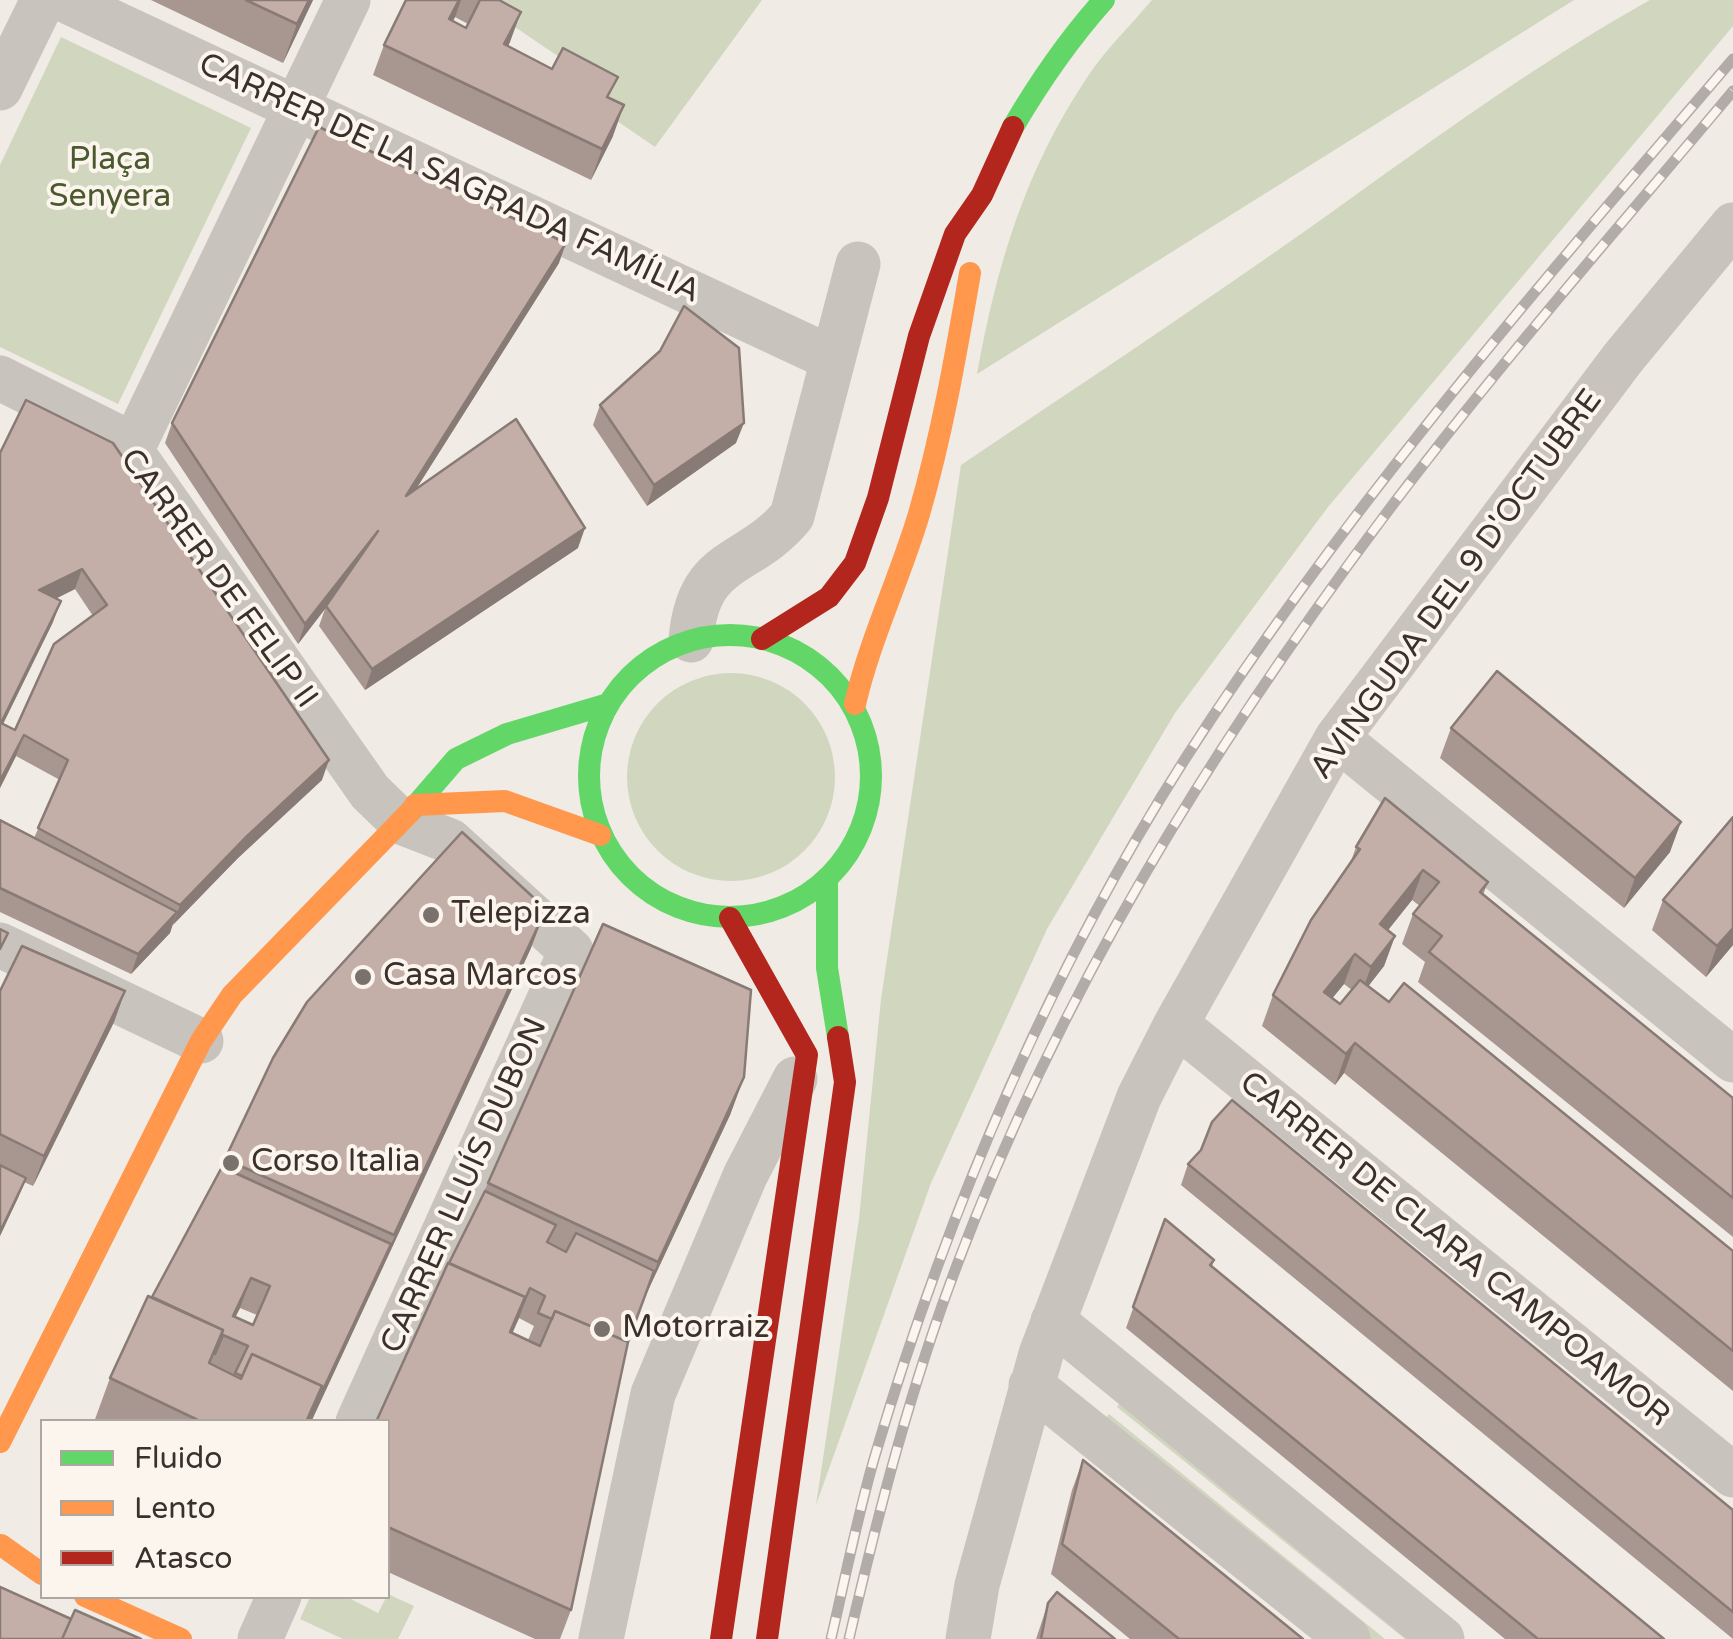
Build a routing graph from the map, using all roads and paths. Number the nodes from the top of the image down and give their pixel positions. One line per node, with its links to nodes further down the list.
1 (43, 0): 5 (street)
2 (65, 0): 6 (street, CARRER DE LA SAGRADA FAMÍLIA)
3 (348, 0): 6 (street)
4 (1104, 0): 7 (street)
5 (0, 88)
6 (296, 108): 10 (street, CARRER DE LA SAGRADA FAMÍLIA); 12 (street)
7 (982, 195): 13 (street); 16 (street)
8 (1733, 225): 17 (street, AVINGUDA DEL 9 D'OCTUBRE)
9 (858, 264): 10 (street)
10 (832, 359): 14 (street)
11 (2, 385): 12 (street, CARRER DE FELIP II)
12 (130, 451): 18 (street, CARRER DE FELIP II)
13 (762, 639): 14 (street); 16 (street)
14 (691, 640): 15 (street)
15 (608, 704): 18 (street); 19 (street)
16 (855, 704): 20 (street)
17 (1337, 738): 23 (street, AVINGUDA DEL 9 D'OCTUBRE); 25 (street)
18 (408, 814): 19 (street); 24 (street); 29 (street, CARRER LLUÍS DUBON)
19 (600, 835): 21 (street)
20 (828, 878): 21 (street); 41 (street)
21 (730, 918): 26 (street)
22 (0, 944): 24 (street)
23 (1176, 1024): 27 (street, AVINGUDA DEL 9 D'OCTUBRE); 31 (street, CARRER DE CLARA CAMPOAMOR)
24 (201, 1041): 30 (street)
25 (1727, 1043)
26 (807, 1055): 39 (street); 40 (street)
27 (1052, 1321): 28 (street, AVINGUDA DEL 9 D'OCTUBRE); 44 (street)
28 (1031, 1385): 42 (street, AVINGUDA DEL 9 D'OCTUBRE); 43 (street)
29 (359, 1419)
30 (0, 1442)
31 (1733, 1475)
32 (5, 1517): 33 (street)
33 (0, 1545): 34 (street)
34 (40, 1573)
35 (92, 1599): 37 (street)
36 (278, 1599): 38 (street)
37 (181, 1639)
38 (260, 1639)
39 (601, 1639)
40 (721, 1639)
41 (767, 1639)
42 (968, 1639)
43 (1348, 1639)
44 (1442, 1639)

